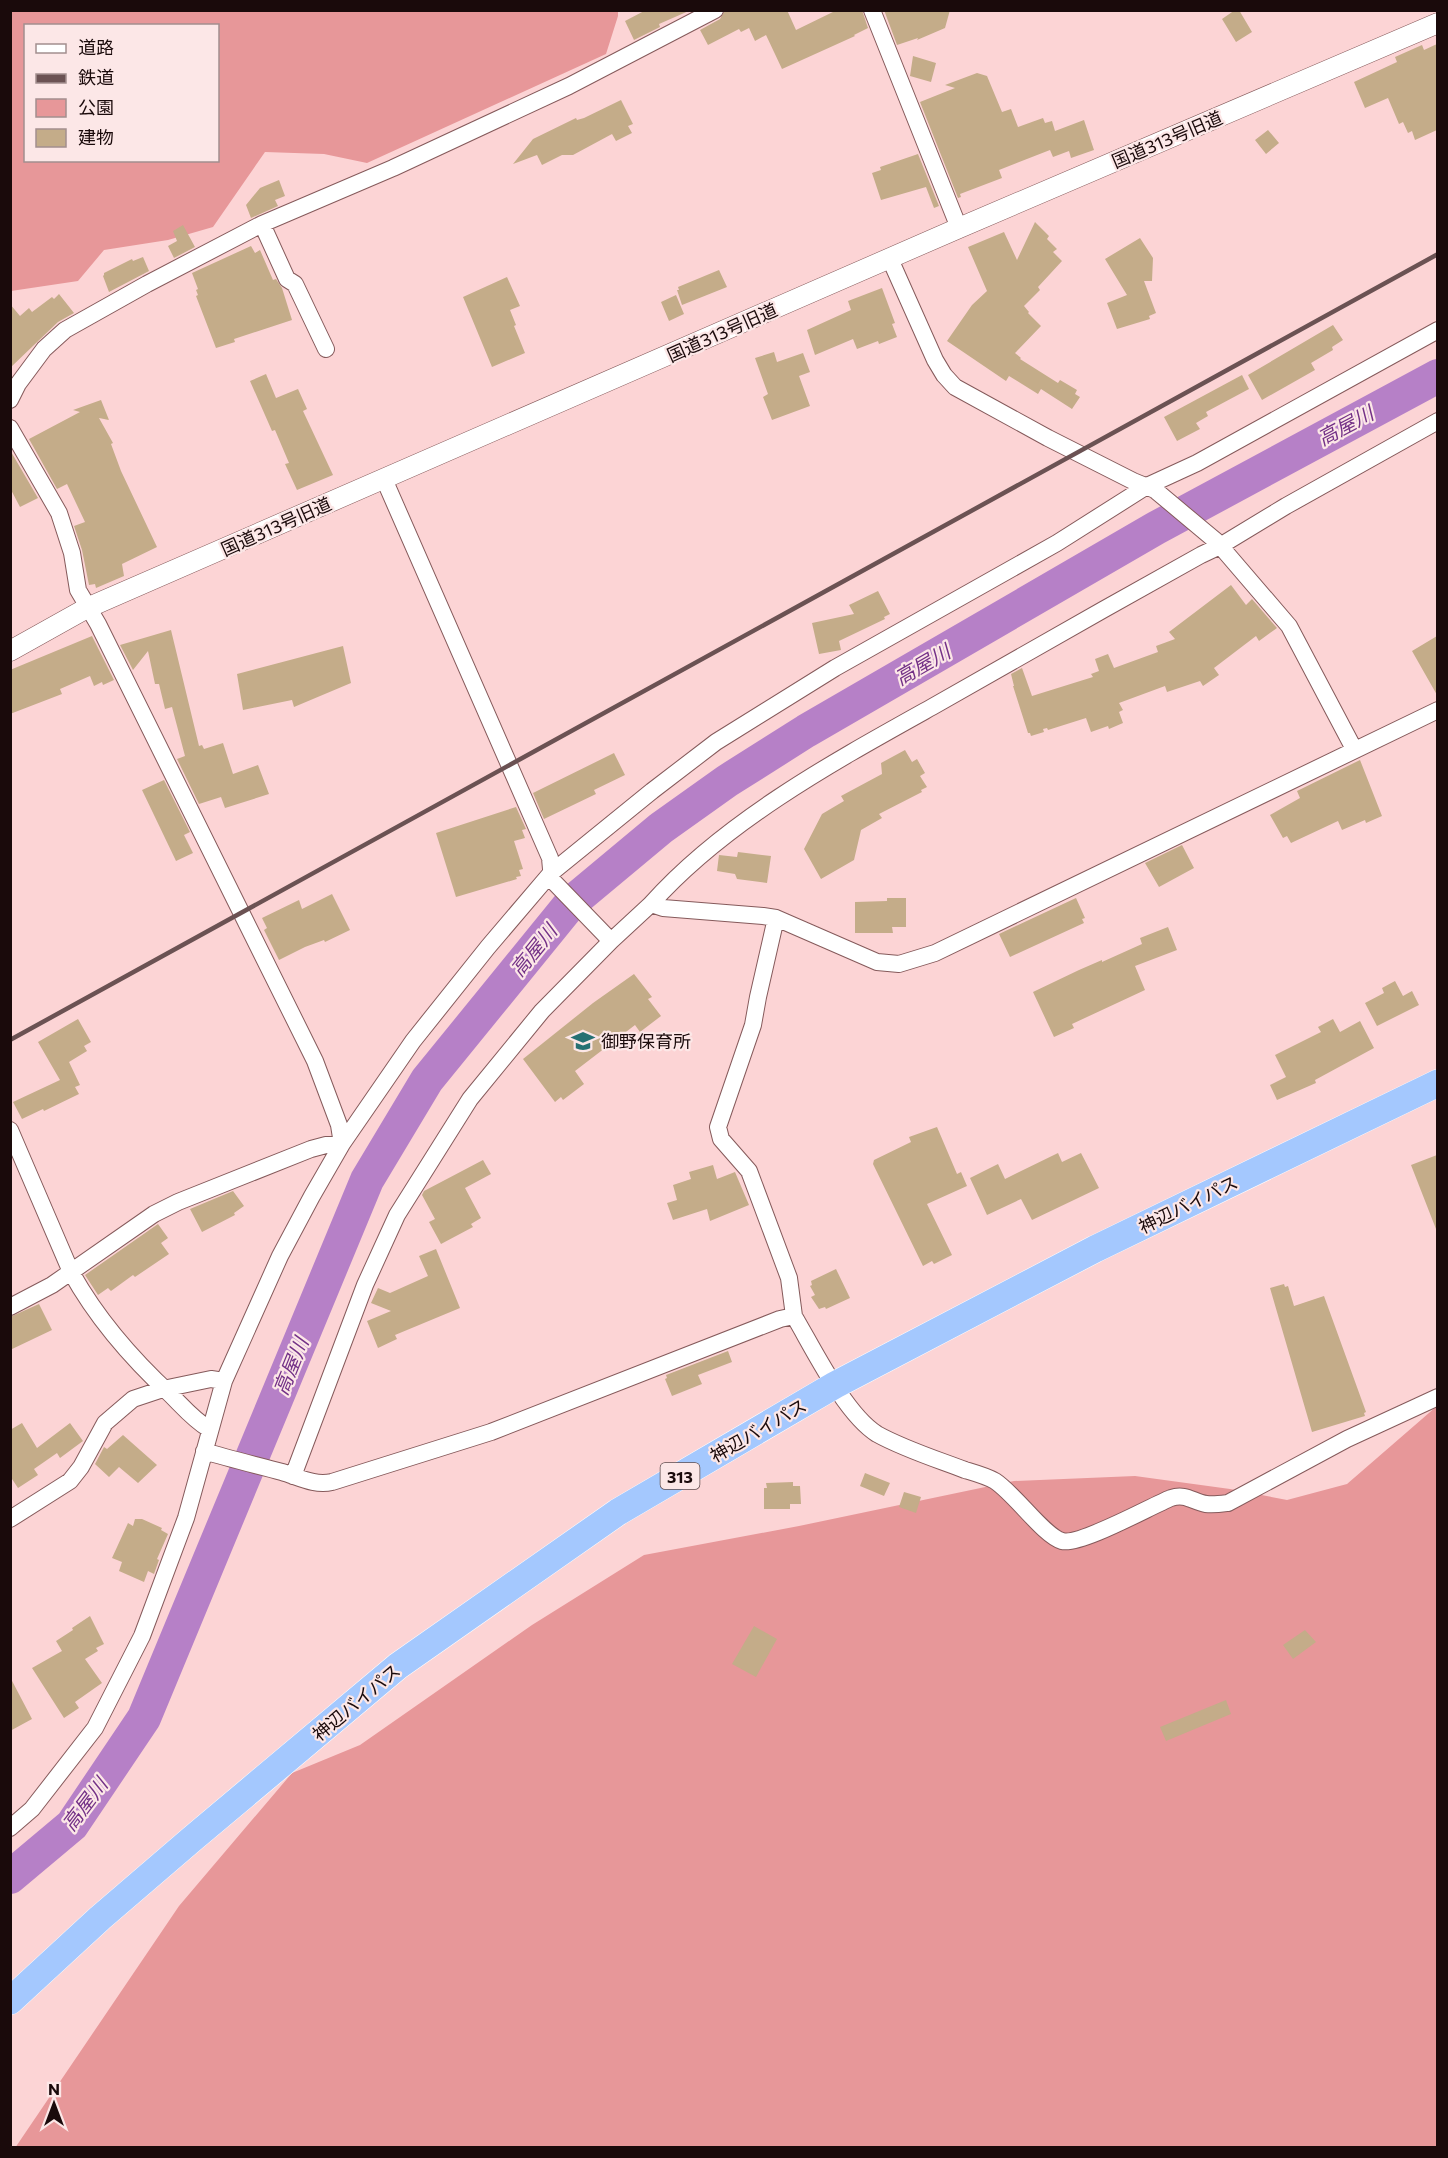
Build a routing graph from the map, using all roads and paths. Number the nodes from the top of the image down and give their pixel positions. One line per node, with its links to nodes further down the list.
1 (715, 10): 4 (street)
2 (872, 10): 5 (street)
3 (1437, 23): 5 (street, 国道313号旧道)
4 (262, 224): 8 (street); 9 (street)
5 (959, 228): 6 (street, 国道313号旧道)
6 (890, 259): 12 (street, 国道313号旧道); 13 (street)
7 (1437, 330): 13 (street)
8 (326, 349)
9 (10, 400)
10 (1437, 421): 14 (street)
11 (10, 428): 15 (street)
12 (384, 479): 15 (street, 国道313号旧道); 19 (street)
13 (1151, 488): 14 (street); 19 (street)
14 (1218, 544): 18 (street); 20 (street)
15 (87, 608): 16 (street, 国道313号旧道); 25 (street)
16 (10, 651)
17 (1437, 710): 18 (street)
18 (1354, 749): 21 (street)
19 (553, 878): 22 (street); 25 (street)
20 (651, 904): 21 (street); 22 (street)
21 (776, 918): 28 (street)
22 (608, 939): 35 (street)
23 (1437, 1083): 30 (highway, 神辺バイパス / 313)
24 (10, 1130): 26 (street)
25 (342, 1144): 26 (street); 29 (street)
26 (71, 1272): 27 (street); 31 (street)
27 (10, 1307)
28 (794, 1316): 30 (street); 35 (street)
29 (224, 1381): 31 (street); 33 (street)
30 (835, 1385): 32 (street); 38 (highway, 神辺バイパス / 313)
31 (163, 1389): 33 (street); 36 (street)
32 (1437, 1397)
33 (209, 1429): 34 (street)
34 (209, 1453): 35 (street); 37 (street)
35 (289, 1474)
36 (10, 1519)
37 (10, 1828)
38 (10, 2001)

